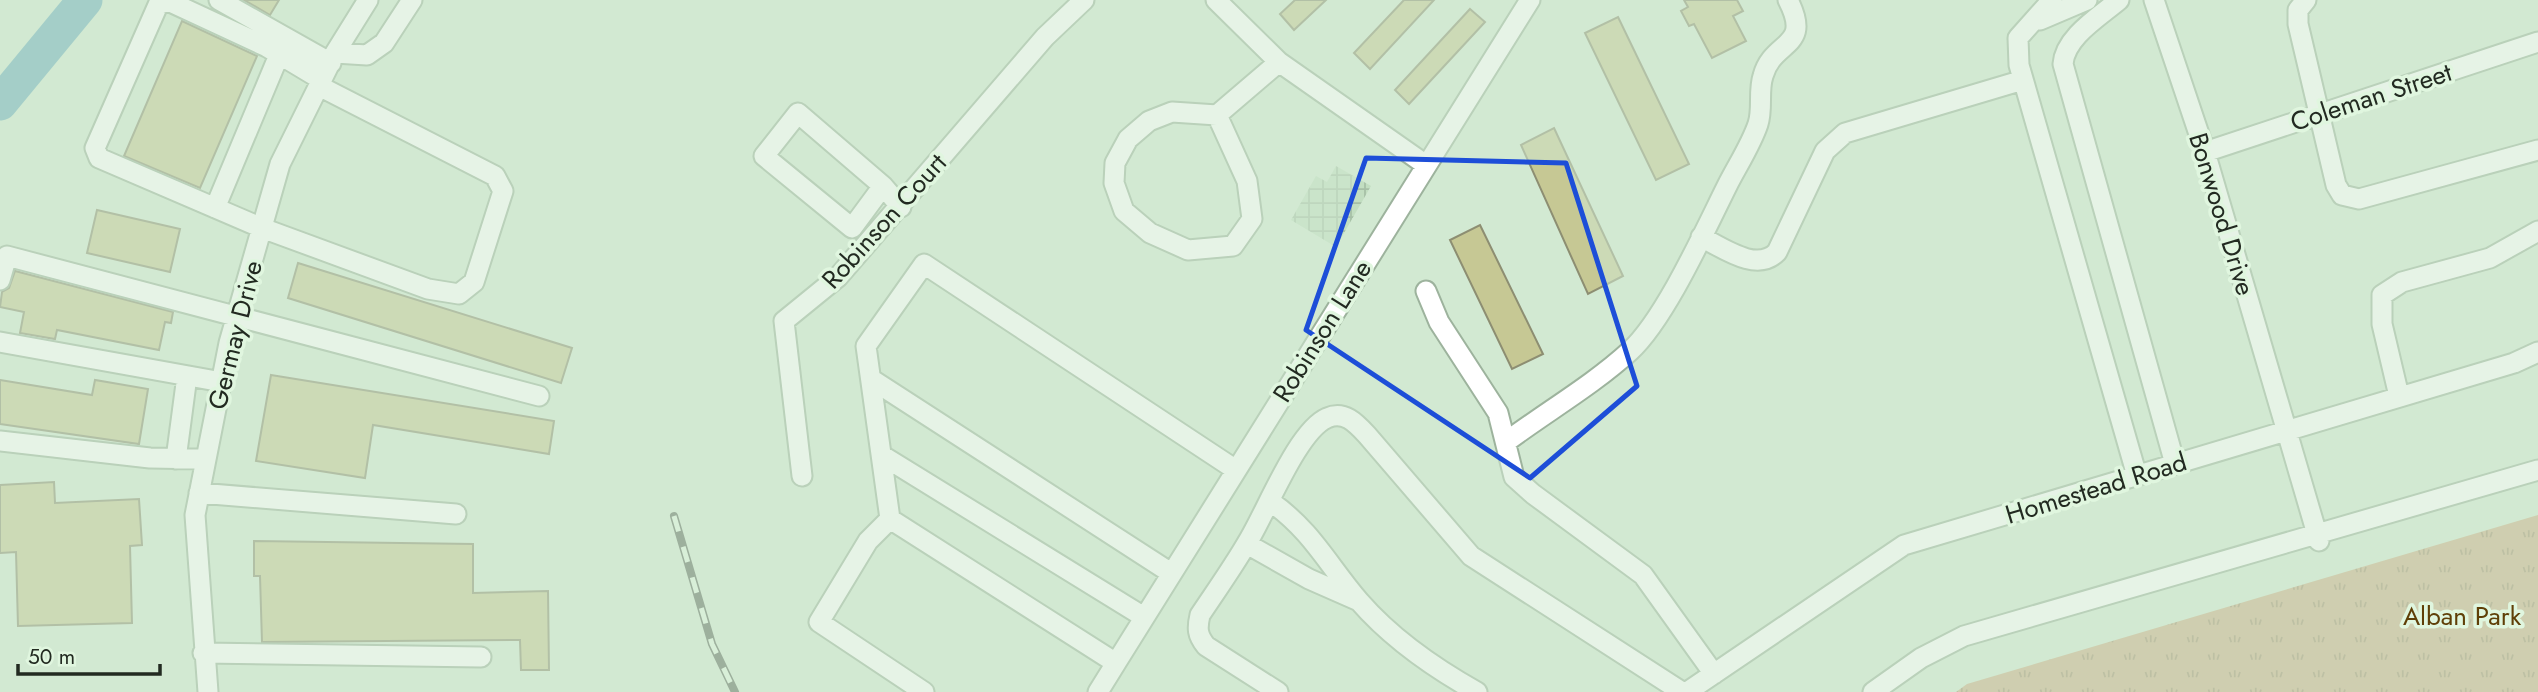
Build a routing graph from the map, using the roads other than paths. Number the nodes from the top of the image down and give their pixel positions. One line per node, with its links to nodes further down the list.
1 (219, 0): 17 (street)
2 (412, 0): 17 (street)
3 (1084, 0): 25 (street, Robinson Court)
4 (1216, 0): 16 (street)
5 (1788, 0): 29 (street)
6 (2052, 0): 13 (street)
7 (2087, 0): 13 (street)
8 (2119, 0): 46 (street)
9 (2154, 0): 22 (street, Bonwood Drive)
10 (2306, 0): 19 (street)
11 (364, 1): 17 (street, Germay Drive)
12 (1524, 3): 23 (street, Robinson Lane)
13 (2024, 29): 18 (street)
14 (2538, 42): 19 (street, Coleman Street)
15 (279, 55): 17 (street); 26 (street); 26 (street)
16 (1279, 62): 20 (street); 23 (street)
17 (327, 71): 27 (street, Germay Drive); 27 (street)
18 (2022, 80): 29 (street); 50 (street)
19 (2319, 114): 21 (street); 22 (street, Coleman Street)
20 (1217, 115): 20 (street)
21 (2538, 150)
22 (2205, 152): 40 (street, Bonwood Drive)
23 (1426, 165): 47 (street, Robinson Lane)
24 (883, 186): 24 (street); 25 (street)
25 (901, 207): 49 (street, Robinson Court)
26 (215, 208): 27 (street)
27 (262, 228): 32 (street, Germay Drive)
28 (2538, 231): 39 (street)
29 (1701, 237): 42 (street)
30 (0, 280): 32 (street)
31 (1426, 291): 42 (street)
32 (237, 316): 37 (street, Germay Drive); 38 (street)
33 (0, 342): 35 (street)
34 (2538, 352): 39 (street, Homestead Road)
35 (187, 376): 37 (street); 44 (street)
36 (871, 379): 43 (street); 47 (street); 57 (street)
37 (222, 382): 45 (street, Germay Drive)
38 (539, 396)
39 (2399, 396): 40 (street, Homestead Road)
40 (2286, 429): 46 (street, Homestead Road); 55 (street, Bonwood Drive)
41 (0, 441): 44 (street)
42 (1506, 442): 63 (street)
43 (883, 456): 54 (street); 59 (street)
44 (176, 458): 45 (street)
45 (206, 459): 51 (street, Germay Drive)
46 (2175, 464): 50 (street, Homestead Road)
47 (1236, 470): 57 (street, Robinson Lane)
48 (2538, 470): 55 (street)
49 (802, 476)
50 (2137, 476): 63 (street, Homestead Road)
51 (199, 494): 53 (street); 60 (street, Germay Drive)
52 (1271, 502): 56 (street); 58 (street); 69 (street)
53 (456, 514)
54 (890, 520): 62 (street); 65 (street)
55 (2318, 537): 70 (street)
56 (1247, 544): 58 (street); 67 (street)
57 (1171, 573): 59 (street, Robinson Lane)
58 (1360, 601): 68 (street)
59 (1144, 617): 62 (street, Robinson Lane)
60 (203, 653): 61 (street); 64 (street, Germay Drive)
61 (481, 657)
62 (1116, 663): 66 (street, Robinson Lane)
63 (1714, 674): 69 (street, Homestead Road)
64 (208, 692)
65 (924, 692)
66 (1098, 692)
67 (1278, 692)
68 (1477, 692)
69 (1684, 692)
70 (1873, 692)

